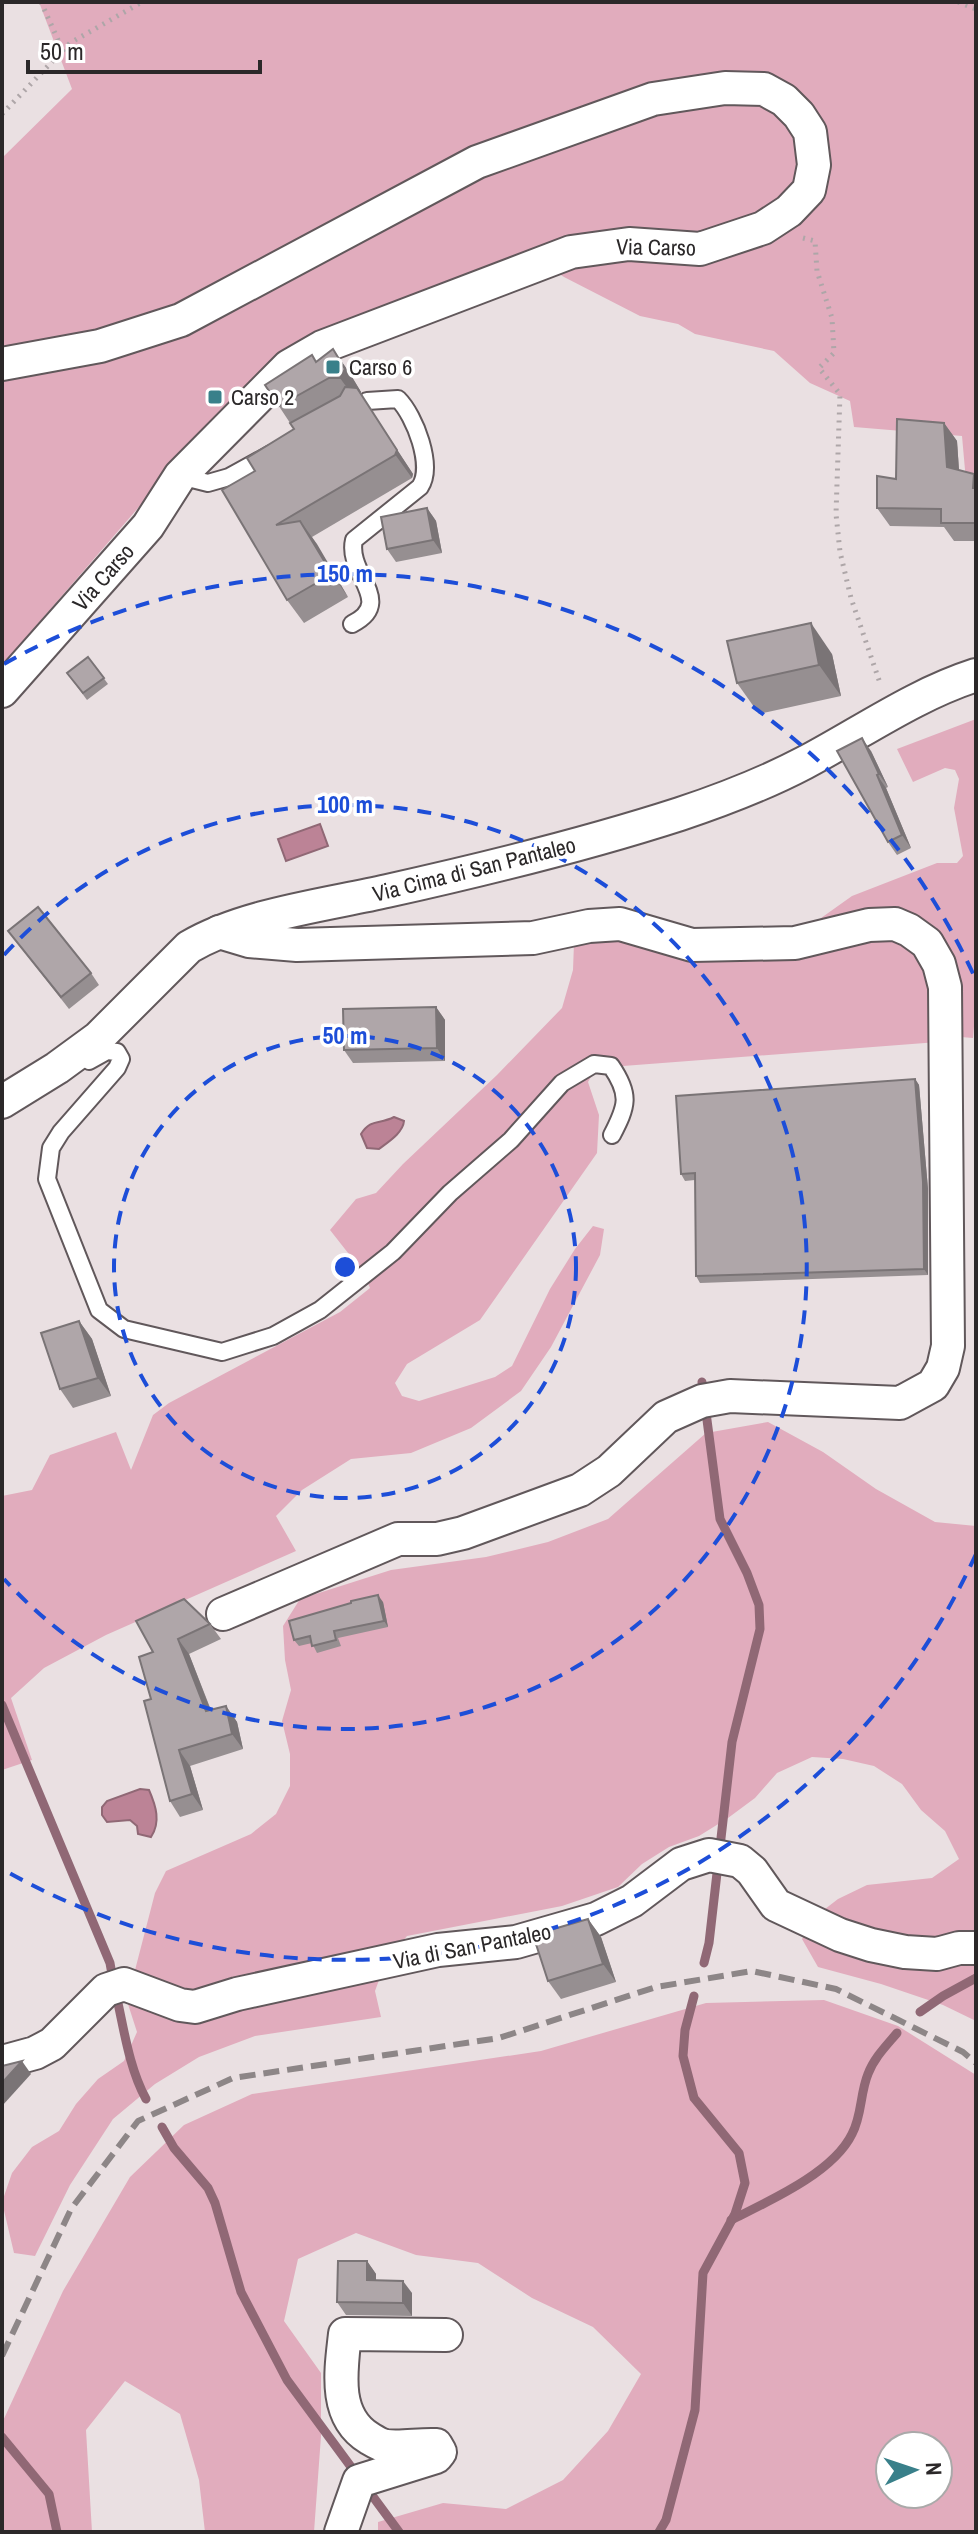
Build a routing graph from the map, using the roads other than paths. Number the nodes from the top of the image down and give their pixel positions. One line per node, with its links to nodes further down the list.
1 (2, 364): 4 (street, Via Carso)
2 (367, 401): 5 (lane)
3 (283, 447): 4 (lane)
4 (180, 476): 7 (street, Via Carso)
5 (352, 624)
6 (976, 675): 8 (street, Via Cima di San Pantaleo)
7 (2, 691)
8 (219, 932): 9 (street, Via Cima di San Pantaleo); 12 (street)
9 (2, 1102)
10 (2, 1109): 11 (lane)
11 (612, 1135)
12 (223, 1614)
13 (976, 1948): 14 (street, Via di San Pantaleo)
14 (2, 2062)
15 (446, 2335): 16 (street)
16 (341, 2532)

